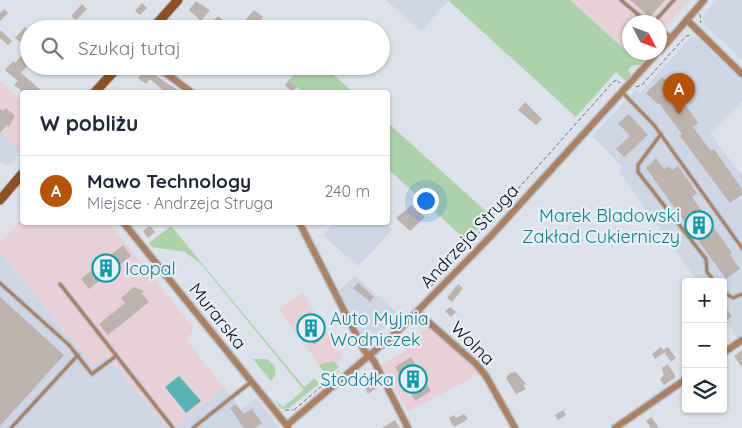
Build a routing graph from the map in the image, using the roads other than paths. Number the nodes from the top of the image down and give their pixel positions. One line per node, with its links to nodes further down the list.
1 (178, 0): 7 (main road)
2 (621, 0): 5 (lane)
3 (674, 0): 6 (lane)
4 (704, 0): 8 (street, Andrzeja Struga)
5 (639, 15)
6 (660, 15)
7 (160, 20)
8 (687, 20): 10 (street, Andrzeja Struga); 13 (street)
9 (667, 34): 10 (lane)
10 (672, 37): 11 (street, Andrzeja Struga)
11 (667, 43)
12 (651, 60): 18 (street, Andrzeja Struga)
13 (742, 74)
14 (111, 75): 16 (main road)
15 (168, 75): 17 (street)
16 (98, 90)
17 (188, 90)
18 (623, 90): 19 (lane); 30 (street, Andrzeja Struga)
19 (661, 134): 24 (lane); 25 (lane)
20 (20, 176): 21 (main road)
21 (0, 200)
22 (125, 225): 36 (street, Murarska)
23 (300, 225): 35 (street)
24 (742, 248)
25 (712, 278)
26 (0, 283): 33 (lane)
27 (60, 284): 34 (lane)
28 (727, 294): 29 (lane)
29 (742, 294)
30 (417, 312): 35 (street, Andrzeja Struga); 43 (street, Wolna)
31 (742, 340): 32 (street)
32 (727, 350)
33 (78, 355): 34 (lane); 39 (lane)
34 (116, 356): 40 (lane)
35 (370, 356): 38 (street, Andrzeja Struga); 42 (street)
36 (252, 382): 38 (street, Murarska); 41 (lane)
37 (682, 382): 44 (street)
38 (288, 426)
39 (11, 428)
40 (174, 428)
41 (193, 428)
42 (408, 428)
43 (515, 428)
44 (615, 428)

